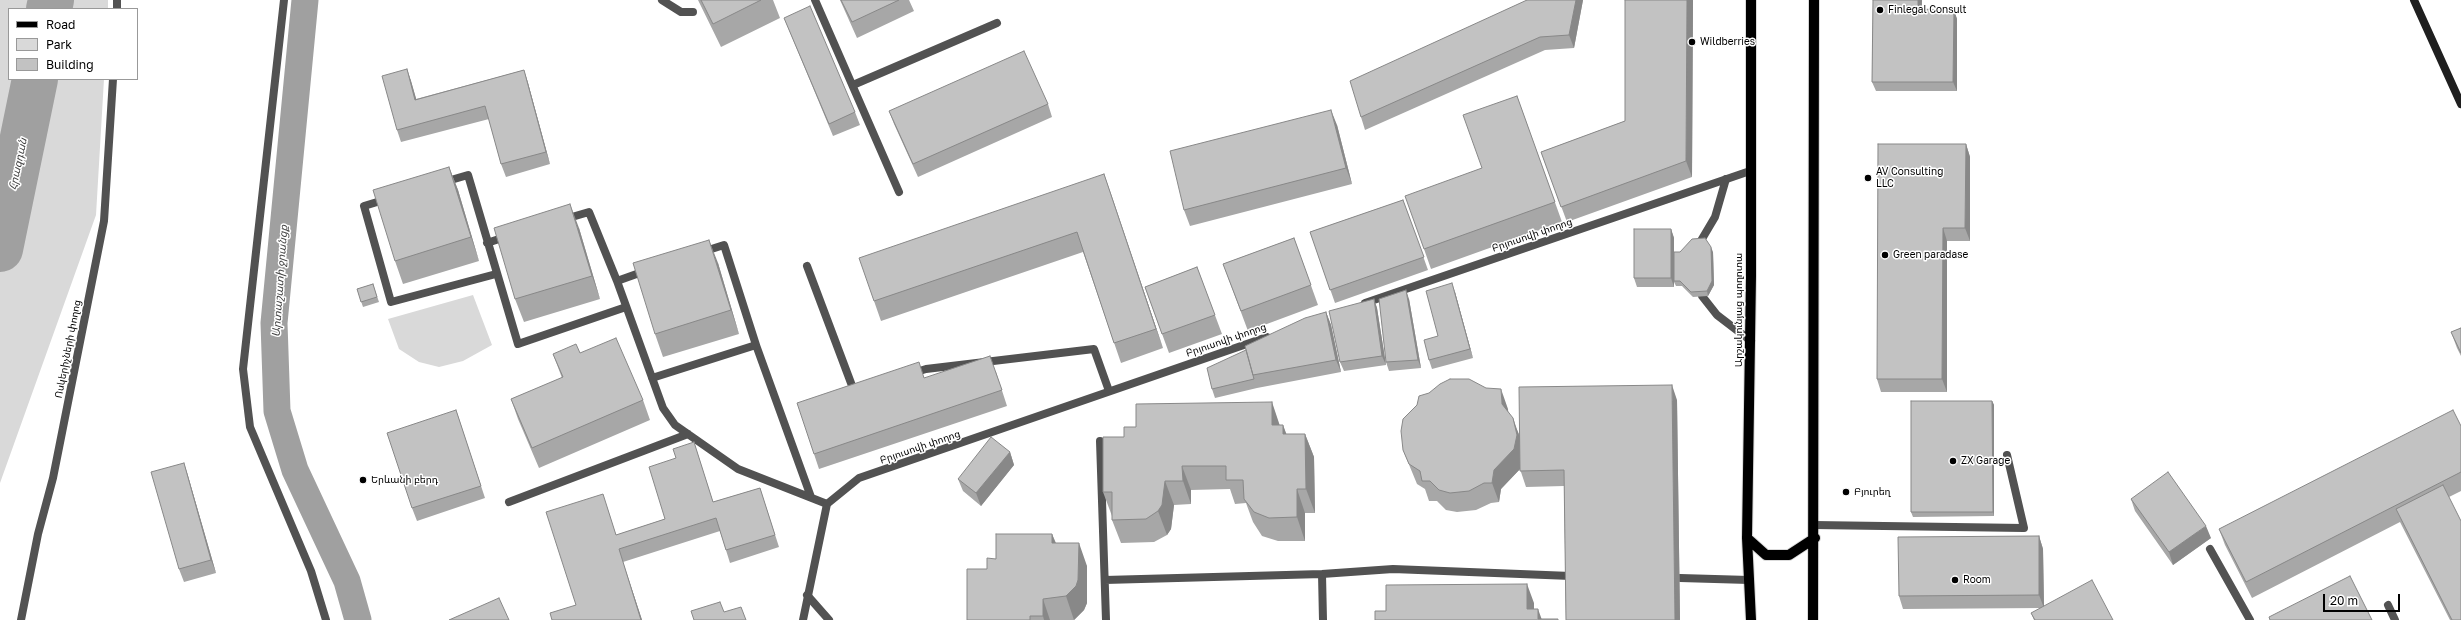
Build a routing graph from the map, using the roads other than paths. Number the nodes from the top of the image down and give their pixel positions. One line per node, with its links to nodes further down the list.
1 (284, 0): 54 (street)
2 (662, 0): 7 (street)
3 (815, 0): 10 (street)
4 (1751, 0): 12 (main road, Արշակունյաց պողոտա)
5 (1814, 0): 42 (main road)
6 (2414, 0): 11 (street)
7 (694, 12)
8 (997, 23): 10 (street)
9 (113, 80): 53 (street, Ոսկերիչների փողոց)
10 (853, 85): 15 (street)
11 (2461, 104)
12 (1750, 171): 13 (street, Բրյուսովի փողոց); 30 (main road, Արշակունյաց պողոտա)
13 (1726, 179): 21 (street); 27 (street, Բրյուսովի փողոց)
14 (438, 184): 19 (street)
15 (899, 192)
16 (394, 197): 24 (street)
17 (553, 223): 26 (street)
18 (516, 234): 19 (street)
19 (487, 243): 24 (street)
20 (695, 255): 31 (street)
21 (1700, 259)
22 (807, 266): 34 (street)
23 (652, 269): 26 (street)
24 (496, 274): 28 (street)
25 (1701, 274): 30 (street)
26 (617, 281): 28 (street)
27 (1356, 306)
28 (626, 307): 33 (street)
29 (1274, 334): 35 (street, Բրյուսովի փողոց)
30 (1751, 341): 43 (main road, Արշակունյաց պողոտա)
31 (756, 345): 33 (street); 39 (street)
32 (905, 376): 35 (street)
33 (652, 378): 36 (street)
34 (868, 386)
35 (1109, 391): 41 (street, Բրյուսովի փողոց)
36 (688, 434): 39 (street); 40 (street)
37 (1100, 441): 49 (street)
38 (2007, 455): 42 (street)
39 (811, 497): 41 (street)
40 (509, 502)
41 (827, 504): 51 (street)
42 (1814, 525): 44 (main road)
43 (1747, 538): 44 (main road); 50 (main road, Արշակունյաց պողոտա)
44 (1814, 538): 60 (main road)
45 (2210, 549): 61 (street)
46 (1322, 574): 47 (street); 49 (street); 58 (street)
47 (1571, 576)
48 (1680, 578): 50 (street)
49 (1105, 580): 57 (street)
50 (1749, 580): 59 (main road, Արշակունյաց պողոտա)
51 (807, 595): 55 (street); 56 (street)
52 (2388, 605): 62 (street)
53 (21, 620)
54 (326, 620)
55 (803, 620)
56 (829, 620)
57 (1106, 620)
58 (1323, 620)
59 (1751, 620)
60 (1813, 620)
61 (2250, 620)
62 (2395, 620)

